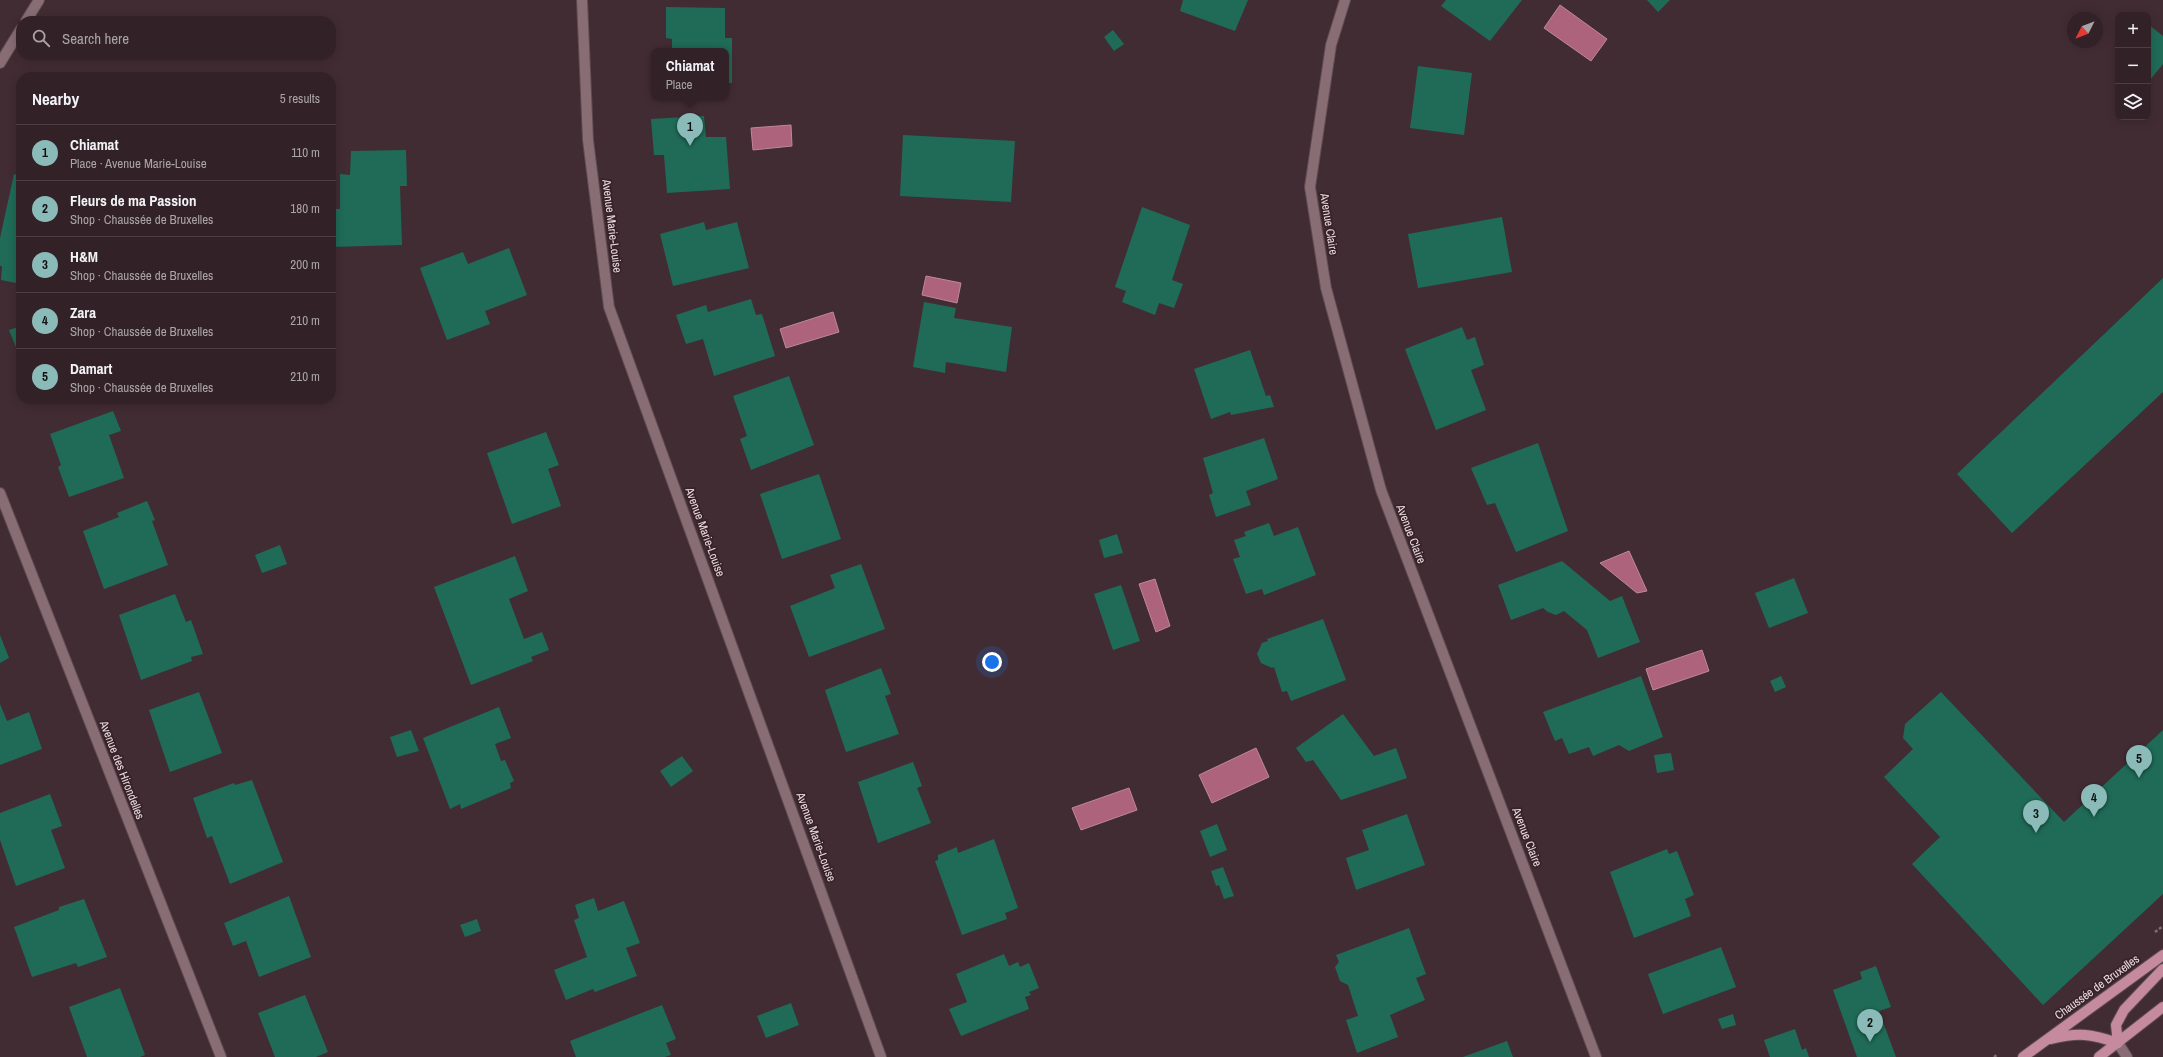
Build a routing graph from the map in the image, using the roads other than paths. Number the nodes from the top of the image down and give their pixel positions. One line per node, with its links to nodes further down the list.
1 (39, 0): 4 (street)
2 (582, 0): 14 (street, Avenue Marie-Louise)
3 (1345, 0): 15 (street, Avenue Claire)
4 (29, 16)
5 (16, 37): 6 (street)
6 (0, 63)
7 (0, 493): 13 (street, Avenue des Hirondelles)
8 (2163, 955): 11 (main road, Chaussée de Bruxelles)
9 (2163, 969): 12 (main road)
10 (2163, 1007): 12 (main road)
11 (2046, 1040): 12 (main road, Chaussée de Bruxelles); 16 (main road, Chaussée de Bruxelles)
12 (2118, 1043): 17 (main road); 18 (street)
13 (221, 1057)
14 (881, 1057)
15 (1596, 1057)
16 (2023, 1057)
17 (2099, 1057)
18 (2127, 1057)

